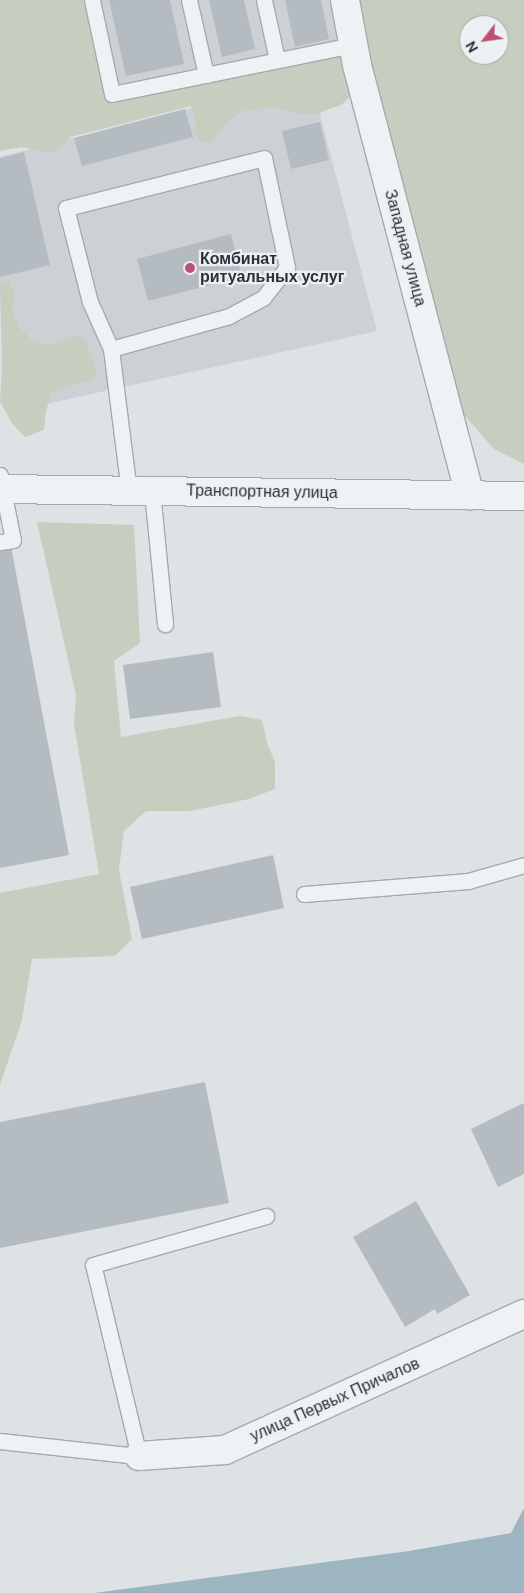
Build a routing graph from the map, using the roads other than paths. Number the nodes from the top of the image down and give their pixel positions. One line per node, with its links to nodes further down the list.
1 (92, 0): 7 (lane)
2 (189, 0): 7 (lane)
3 (264, 0): 6 (lane)
4 (345, 0): 5 (street, Западная улица)
5 (353, 45): 6 (lane); 11 (street, Западная улица)
6 (278, 60): 7 (lane)
7 (206, 75)
8 (111, 350): 8 (lane); 10 (lane)
9 (1, 484): 10 (street, Транспортная улица); 13 (lane)
10 (140, 491): 11 (street, Транспортная улица); 14 (lane)
11 (470, 495): 12 (street, Транспортная улица)
12 (524, 496)
13 (0, 542)
14 (165, 624)
15 (524, 865): 16 (lane)
16 (304, 894)
17 (266, 1216): 20 (lane)
18 (524, 1314): 20 (street, улица Первых Причалов)
19 (0, 1441): 20 (lane)
20 (139, 1456)

